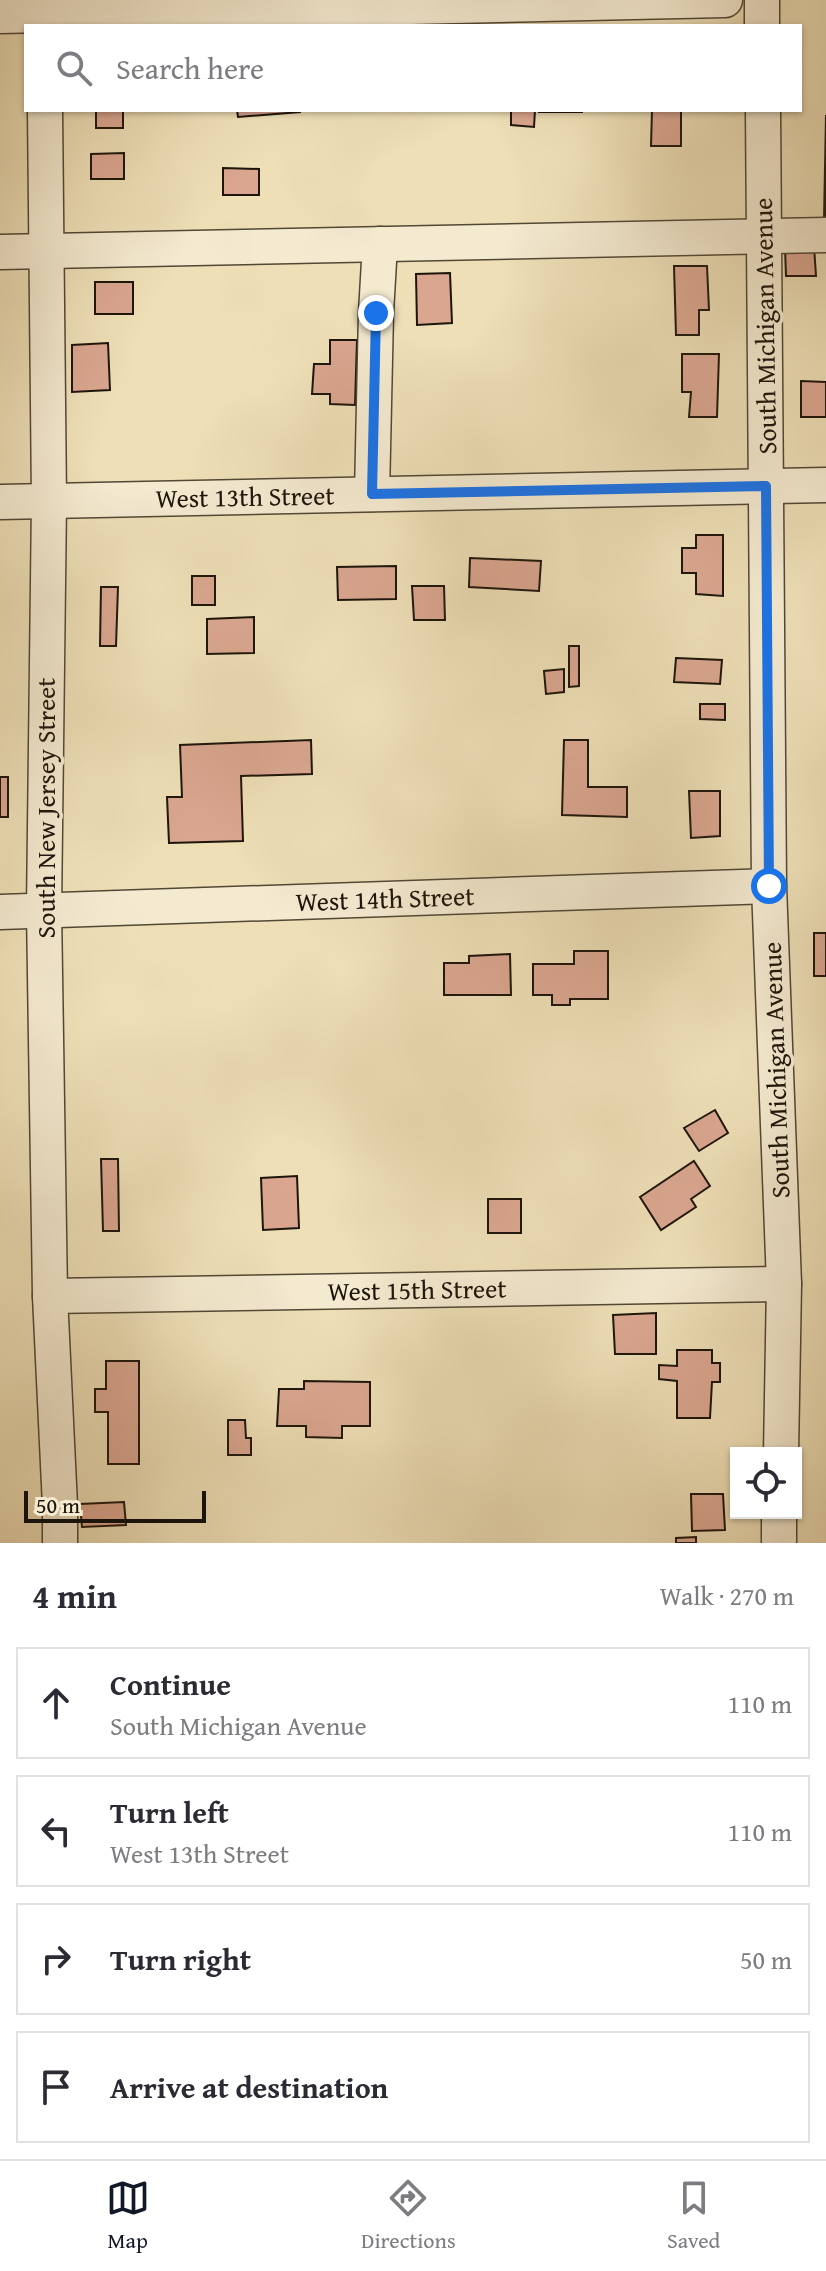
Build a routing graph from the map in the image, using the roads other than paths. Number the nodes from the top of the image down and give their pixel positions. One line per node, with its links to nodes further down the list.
1 (725, 0): 3 (street)
2 (762, 0): 5 (street)
3 (44, 14): 4 (street)
4 (0, 16)
5 (762, 24)
6 (45, 112): 12 (street, South New Jersey Street)
7 (763, 112): 8 (street, South Michigan Avenue)
8 (764, 235): 9 (street); 10 (street); 14 (street, South Michigan Avenue)
9 (826, 235)
10 (380, 244): 12 (street); 15 (street)
11 (0, 252): 12 (street)
12 (46, 252): 16 (street, South New Jersey Street)
13 (826, 485): 14 (street, West 13th Street)
14 (766, 486): 15 (street, West 13th Street); 18 (street, South Michigan Avenue)
15 (372, 494): 16 (street, West 13th Street)
16 (49, 501): 17 (street, West 13th Street); 19 (street, South New Jersey Street)
17 (0, 502)
18 (769, 886): 19 (street, West 14th Street); 21 (street, South Michigan Avenue)
19 (44, 910): 20 (street, West 14th Street); 22 (street, South New Jersey Street)
20 (0, 912)
21 (784, 1284): 22 (street, West 15th Street); 23 (street, South Michigan Avenue)
22 (50, 1296): 25 (street, South New Jersey Street)
23 (781, 1447)
24 (779, 1519): 26 (street)
25 (60, 1543)
26 (779, 1543)

